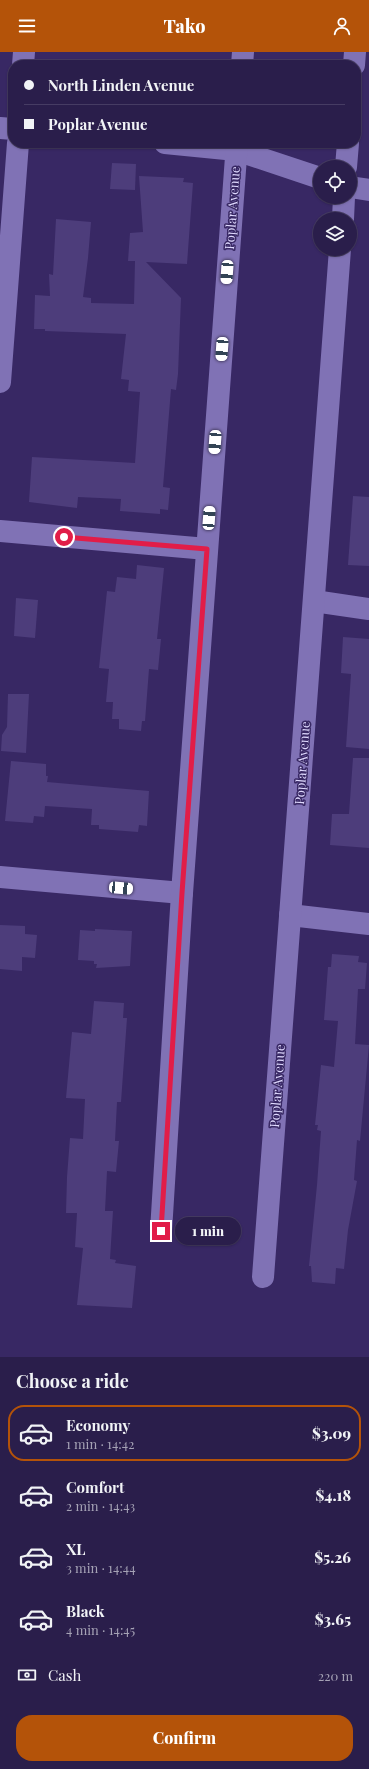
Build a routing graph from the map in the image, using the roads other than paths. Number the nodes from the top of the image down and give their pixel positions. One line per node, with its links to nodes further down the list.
1 (18, 148): 10 (street)
2 (236, 148): 12 (street, Poplar Avenue)
3 (241, 148): 6 (street)
4 (348, 148): 5 (street)
5 (347, 160)
6 (313, 175)
7 (357, 188): 8 (street)
8 (369, 190)
9 (339, 256): 13 (street, Poplar Avenue)
10 (0, 382)
11 (0, 532): 12 (street)
12 (207, 549): 16 (street, Poplar Avenue)
13 (314, 601): 14 (street); 17 (street, Poplar Avenue)
14 (369, 609)
15 (0, 877): 16 (street)
16 (182, 893): 19 (street, Poplar Avenue)
17 (290, 915): 18 (street); 20 (street, Poplar Avenue)
18 (369, 924)
19 (161, 1231)
20 (263, 1277)

